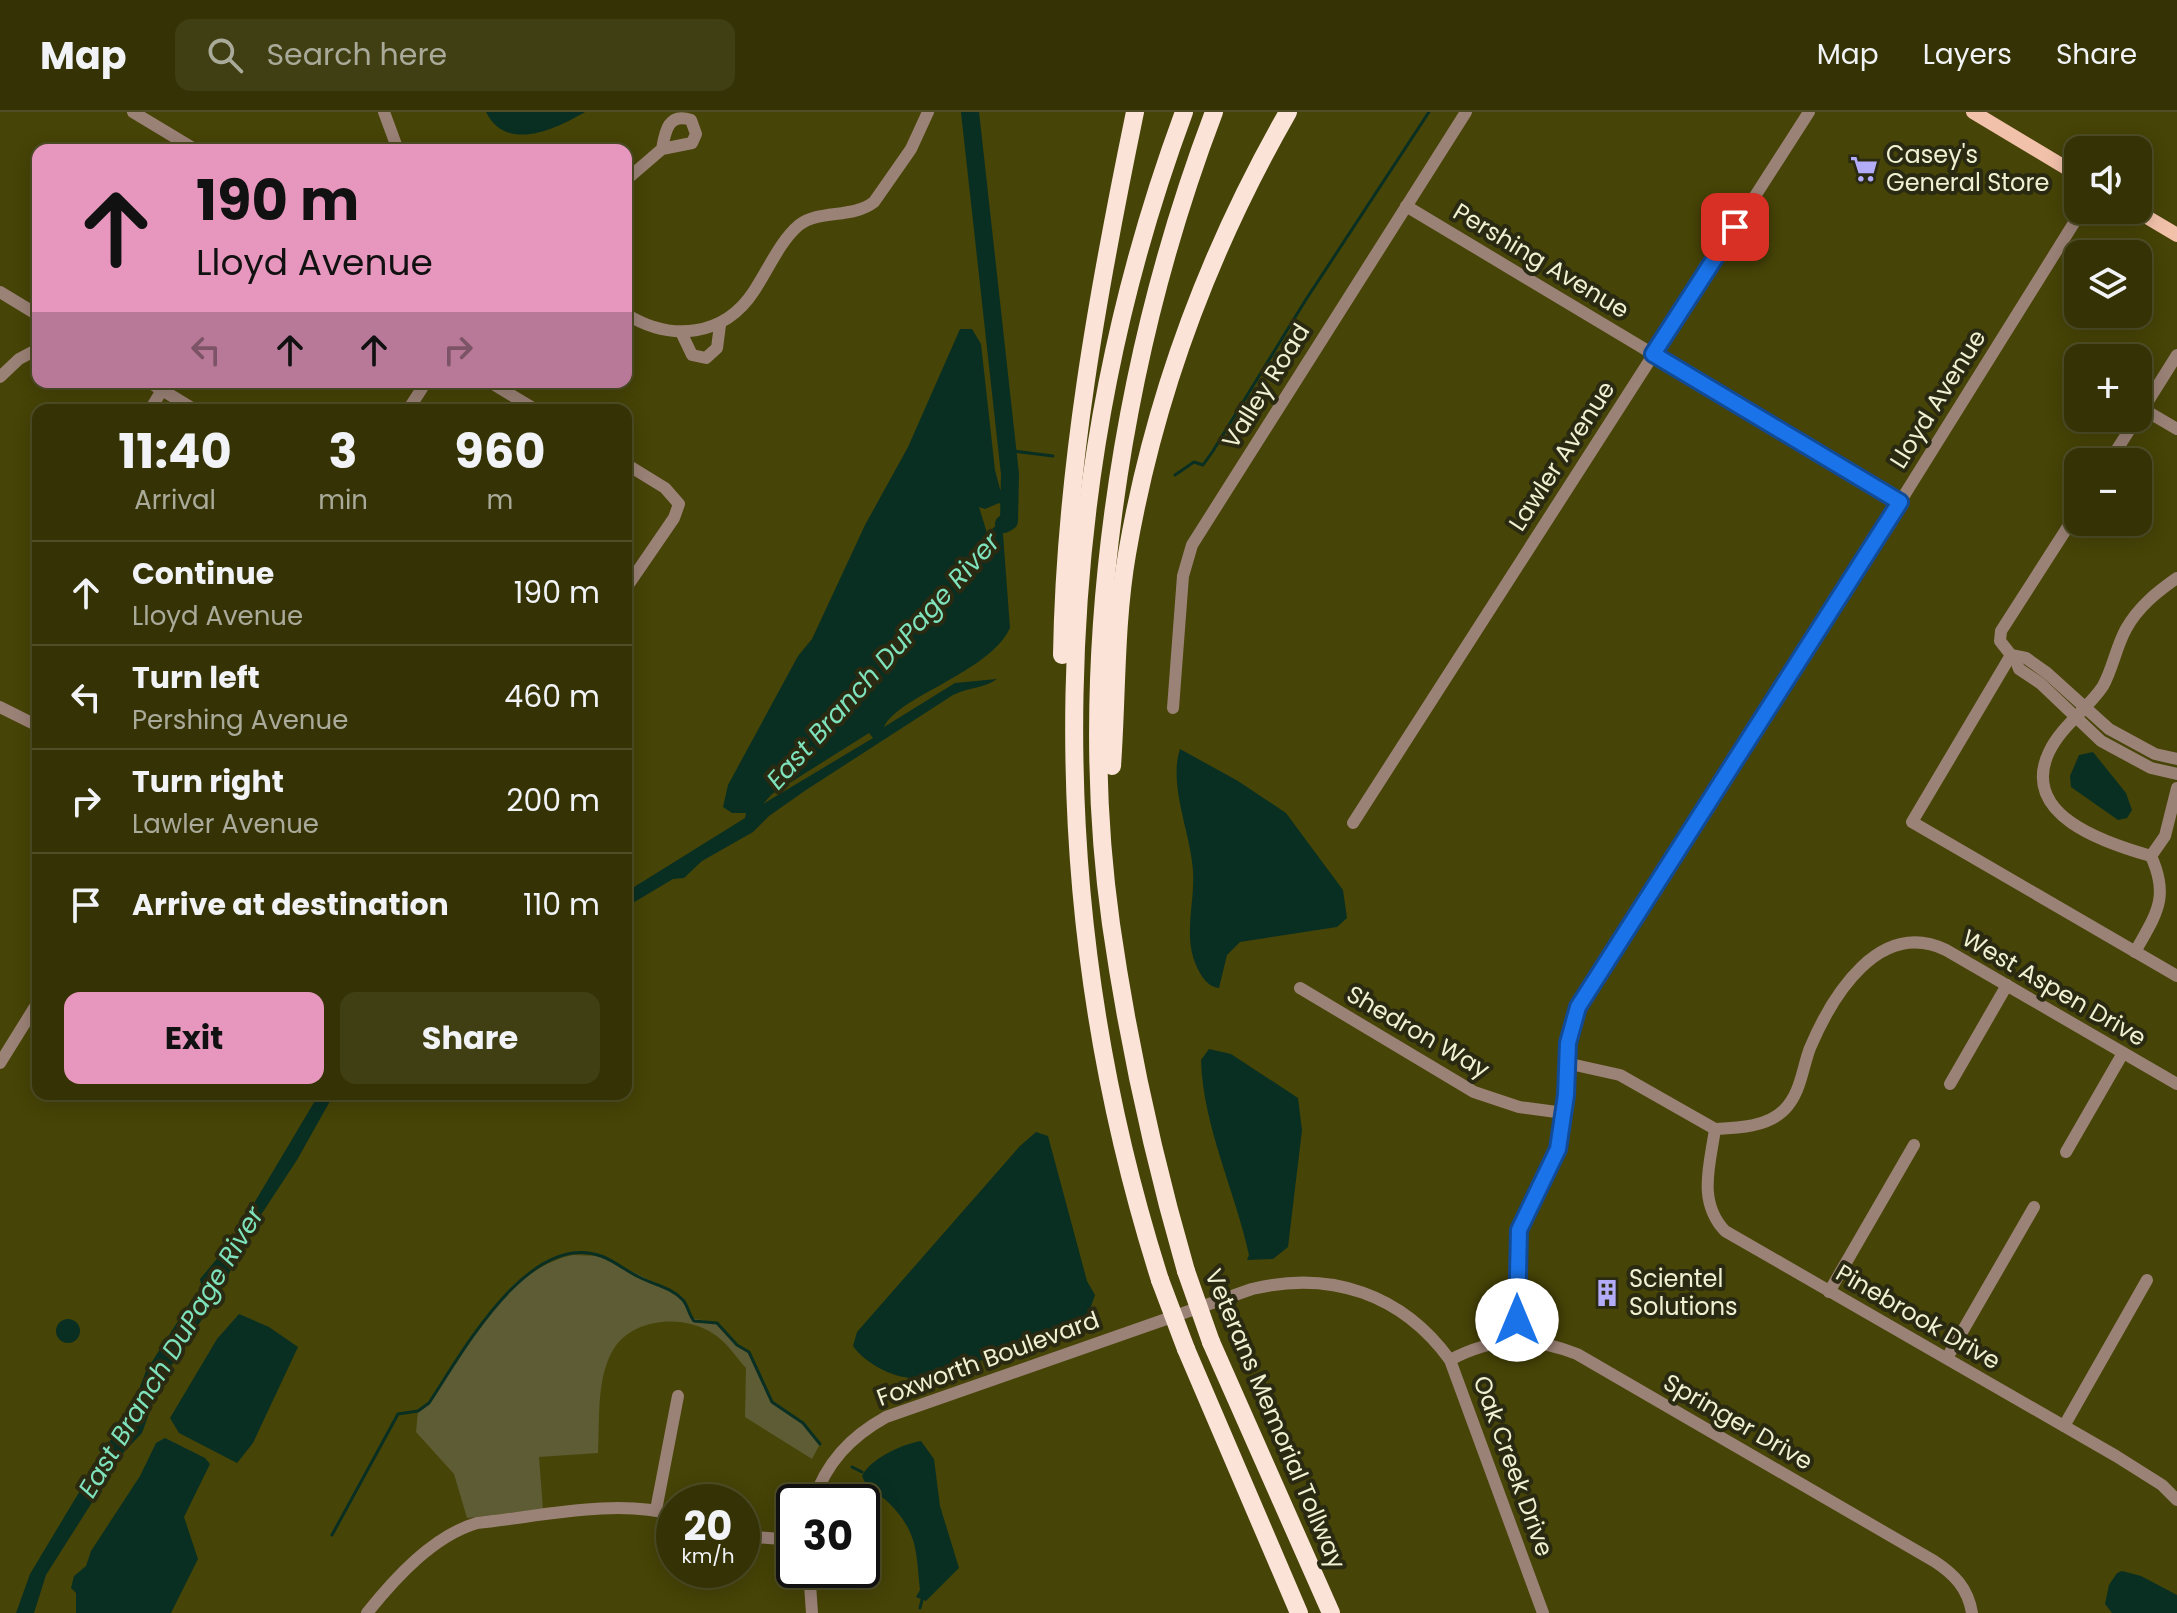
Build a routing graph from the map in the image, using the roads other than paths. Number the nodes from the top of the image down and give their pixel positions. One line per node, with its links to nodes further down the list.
1 (133, 112): 11 (street)
2 (384, 112): 12 (street)
3 (928, 112): 23 (street)
4 (1135, 112): 49 (highway)
5 (1184, 112): 49 (highway)
6 (1214, 112): 53 (highway, Veterans Memorial Tollway)
7 (1288, 112): 53 (highway)
8 (1466, 112): 16 (street, Valley Road)
9 (1809, 112): 26 (street, Lawler Avenue)
10 (1973, 112): 14 (main road)
11 (186, 144)
12 (396, 144)
13 (662, 149): 15 (street)
14 (2064, 167)
15 (632, 175)
16 (1406, 206): 26 (street, Pershing Avenue); 45 (street, Valley Road)
17 (2152, 219): 19 (main road)
18 (2073, 224): 39 (street, Lloyd Avenue)
19 (2175, 231)
20 (0, 292): 21 (street)
21 (32, 311)
22 (632, 317): 24 (street)
23 (720, 325): 24 (street); 24 (street)
24 (681, 332)
25 (32, 352): 28 (street)
26 (1653, 354): 39 (street, Pershing Avenue); 52 (street, Lawler Avenue)
27 (2177, 355): 32 (street)
28 (0, 377)
29 (159, 388): 31 (street)
30 (500, 388): 35 (street)
31 (162, 390): 33 (street); 34 (street)
32 (2152, 394)
33 (154, 404)
34 (185, 404)
35 (526, 404)
36 (2152, 420): 37 (street)
37 (2177, 429)
38 (632, 468): 42 (street)
39 (1900, 502): 62 (street, Lloyd Avenue)
40 (2064, 533): 43 (street)
41 (2177, 578): 46 (street)
42 (632, 579)
43 (2013, 657): 46 (street); 55 (street)
44 (0, 707): 47 (street)
45 (1173, 708)
46 (2080, 712): 48 (street); 50 (street); 54 (street)
47 (32, 723)
48 (2177, 759)
49 (1073, 760): 85 (highway, bridge)
50 (2177, 774)
51 (2177, 788): 54 (street)
52 (1353, 823)
53 (1104, 832): 86 (highway, Veterans Memorial Tollway, bridge)
54 (2151, 856): 55 (street)
55 (2135, 952): 56 (street)
56 (2177, 976)
57 (2007, 985): 60 (street, West Aspen Drive); 63 (street); 66 (street, West Aspen Drive)
58 (1300, 988): 65 (street, Shedron Way)
59 (32, 1012): 61 (street)
60 (2123, 1053): 64 (street, West Aspen Drive); 68 (street)
61 (0, 1063)
62 (1566, 1063): 65 (street, Lloyd Avenue); 66 (street)
63 (1950, 1084)
64 (2177, 1084)
65 (1564, 1113): 73 (street, Lloyd Avenue)
66 (1715, 1129): 71 (street, Pinebrook Drive)
67 (1914, 1145): 71 (street)
68 (2066, 1152)
69 (2034, 1207): 74 (street)
70 (2147, 1280): 77 (street)
71 (1829, 1292): 74 (street, Pinebrook Drive)
72 (1214, 1302): 75 (street, Oak Creek Drive); 79 (street, Foxworth Boulevard)
73 (1517, 1340): 75 (street, Springer Drive); 88 (street, Springer Drive)
74 (1947, 1358): 77 (street, Pinebrook Drive)
75 (1450, 1360): 87 (street, Oak Creek Drive)
76 (678, 1396): 78 (street)
77 (2064, 1426): 80 (street, Pinebrook Drive)
78 (661, 1484)
79 (819, 1484)
80 (2177, 1500)
81 (656, 1510): 83 (street)
82 (810, 1588): 84 (street)
83 (367, 1613)
84 (812, 1613)
85 (1299, 1613)
86 (1331, 1613)
87 (1543, 1613)
88 (1972, 1613)

